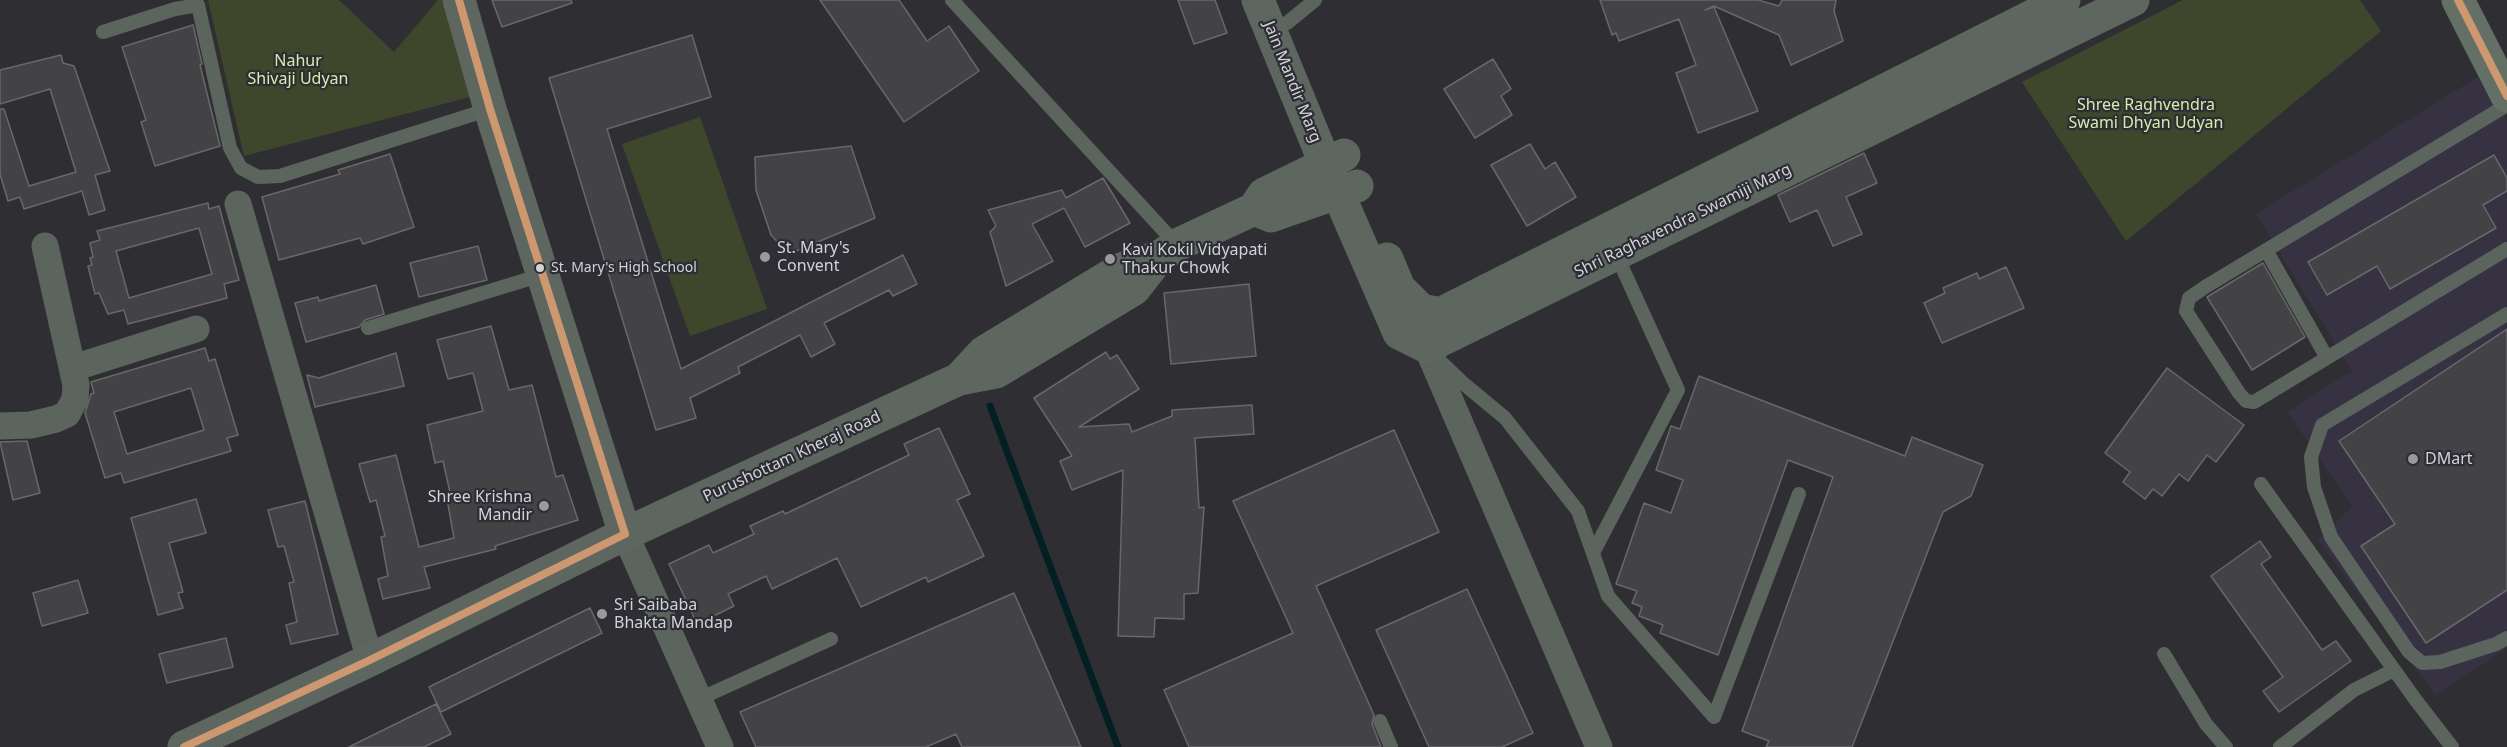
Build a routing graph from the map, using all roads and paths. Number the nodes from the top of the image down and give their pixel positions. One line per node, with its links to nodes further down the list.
1 (459, 0): 12 (street)
2 (952, 0): 21 (lane)
3 (1315, 0): 7 (lane)
4 (2064, 0): 9 (street, Shri Raghavendra Swamiji Marg)
5 (2133, 0): 9 (street, Shri Raghavendra Swamiji Marg)
6 (2458, 0): 10 (main road)
7 (1272, 6): 13 (street, Jain Mandir Marg)
8 (103, 32): 12 (lane)
9 (1989, 54): 19 (street, Shri Raghavendra Swamiji Marg)
10 (2507, 96)
11 (2507, 105): 20 (lane)
12 (490, 109): 23 (street)
13 (1334, 159): 14 (street); 16 (street, Purushottam Kheraj Road)
14 (1347, 190): 16 (street); 22 (street)
15 (238, 204): 39 (street)
16 (1254, 209): 21 (street, Purushottam Kheraj Road)
17 (45, 246): 30 (street)
18 (2507, 249): 29 (lane)
19 (1605, 250): 24 (street, Shri Raghavendra Swamiji Marg); 28 (street, Shri Raghavendra Swamiji Marg); 35 (lane)
20 (2266, 250): 29 (lane); 29 (lane)
21 (1168, 251): 34 (street, Purushottam Kheraj Road)
22 (1382, 270): 24 (street); 28 (street)
23 (542, 275): 26 (lane); 34 (street)
24 (1420, 310): 28 (street)
25 (2507, 314): 36 (lane)
26 (368, 328)
27 (196, 329): 30 (street)
28 (1427, 346): 35 (lane); 46 (street)
29 (2327, 358)
30 (73, 368): 31 (street)
31 (0, 426)
32 (2261, 484): 40 (lane)
33 (1799, 494): 35 (lane)
34 (625, 534): 39 (street, Purushottam Kheraj Road); 41 (street)
35 (1593, 553)
36 (2507, 638)
37 (831, 639): 41 (lane)
38 (2164, 654): 47 (lane)
39 (370, 660): 43 (street, Purushottam Kheraj Road)
40 (2394, 670): 48 (lane); 49 (lane)
41 (699, 699): 44 (street)
42 (1380, 720): 45 (lane)
43 (201, 743)
44 (720, 747)
45 (1391, 747)
46 (1599, 747)
47 (2226, 747)
48 (2280, 747)
49 (2452, 747)

